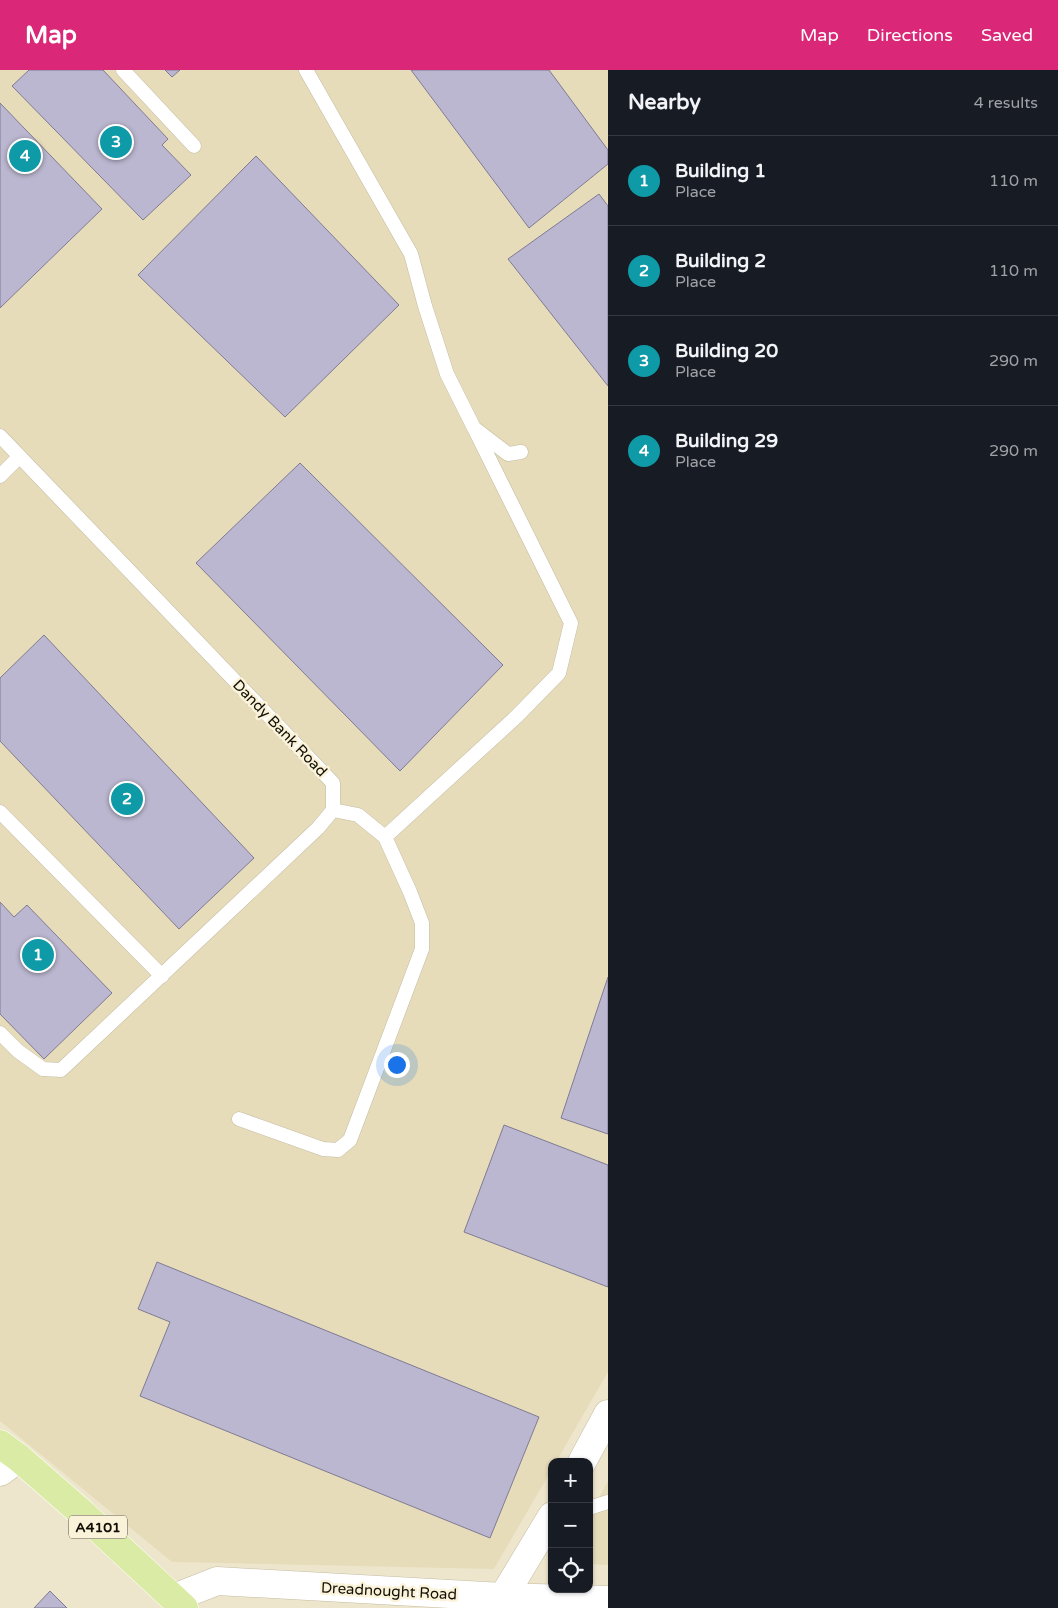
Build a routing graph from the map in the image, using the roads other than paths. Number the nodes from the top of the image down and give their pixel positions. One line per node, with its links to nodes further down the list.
1 (123, 70): 3 (lane)
2 (306, 70): 4 (lane)
3 (194, 146)
4 (474, 428): 6 (lane); 11 (lane)
5 (0, 436): 7 (lane, Dandy Bank Road)
6 (521, 452)
7 (19, 457): 8 (lane); 9 (lane, Dandy Bank Road)
8 (0, 476)
9 (333, 810): 11 (lane); 12 (lane)
10 (0, 812): 12 (lane)
11 (385, 837): 14 (lane)
12 (162, 976): 13 (lane)
13 (0, 1033)
14 (240, 1119)
15 (608, 1414): 17 (street)
16 (6, 1458): 23 (main road, A4101)
17 (584, 1458)
18 (608, 1502): 19 (lane)
19 (593, 1507)
20 (548, 1524): 21 (street)
21 (503, 1597): 22 (street, Dreadnought Road); 23 (street, Dreadnought Road)
22 (608, 1600)
23 (179, 1603)

